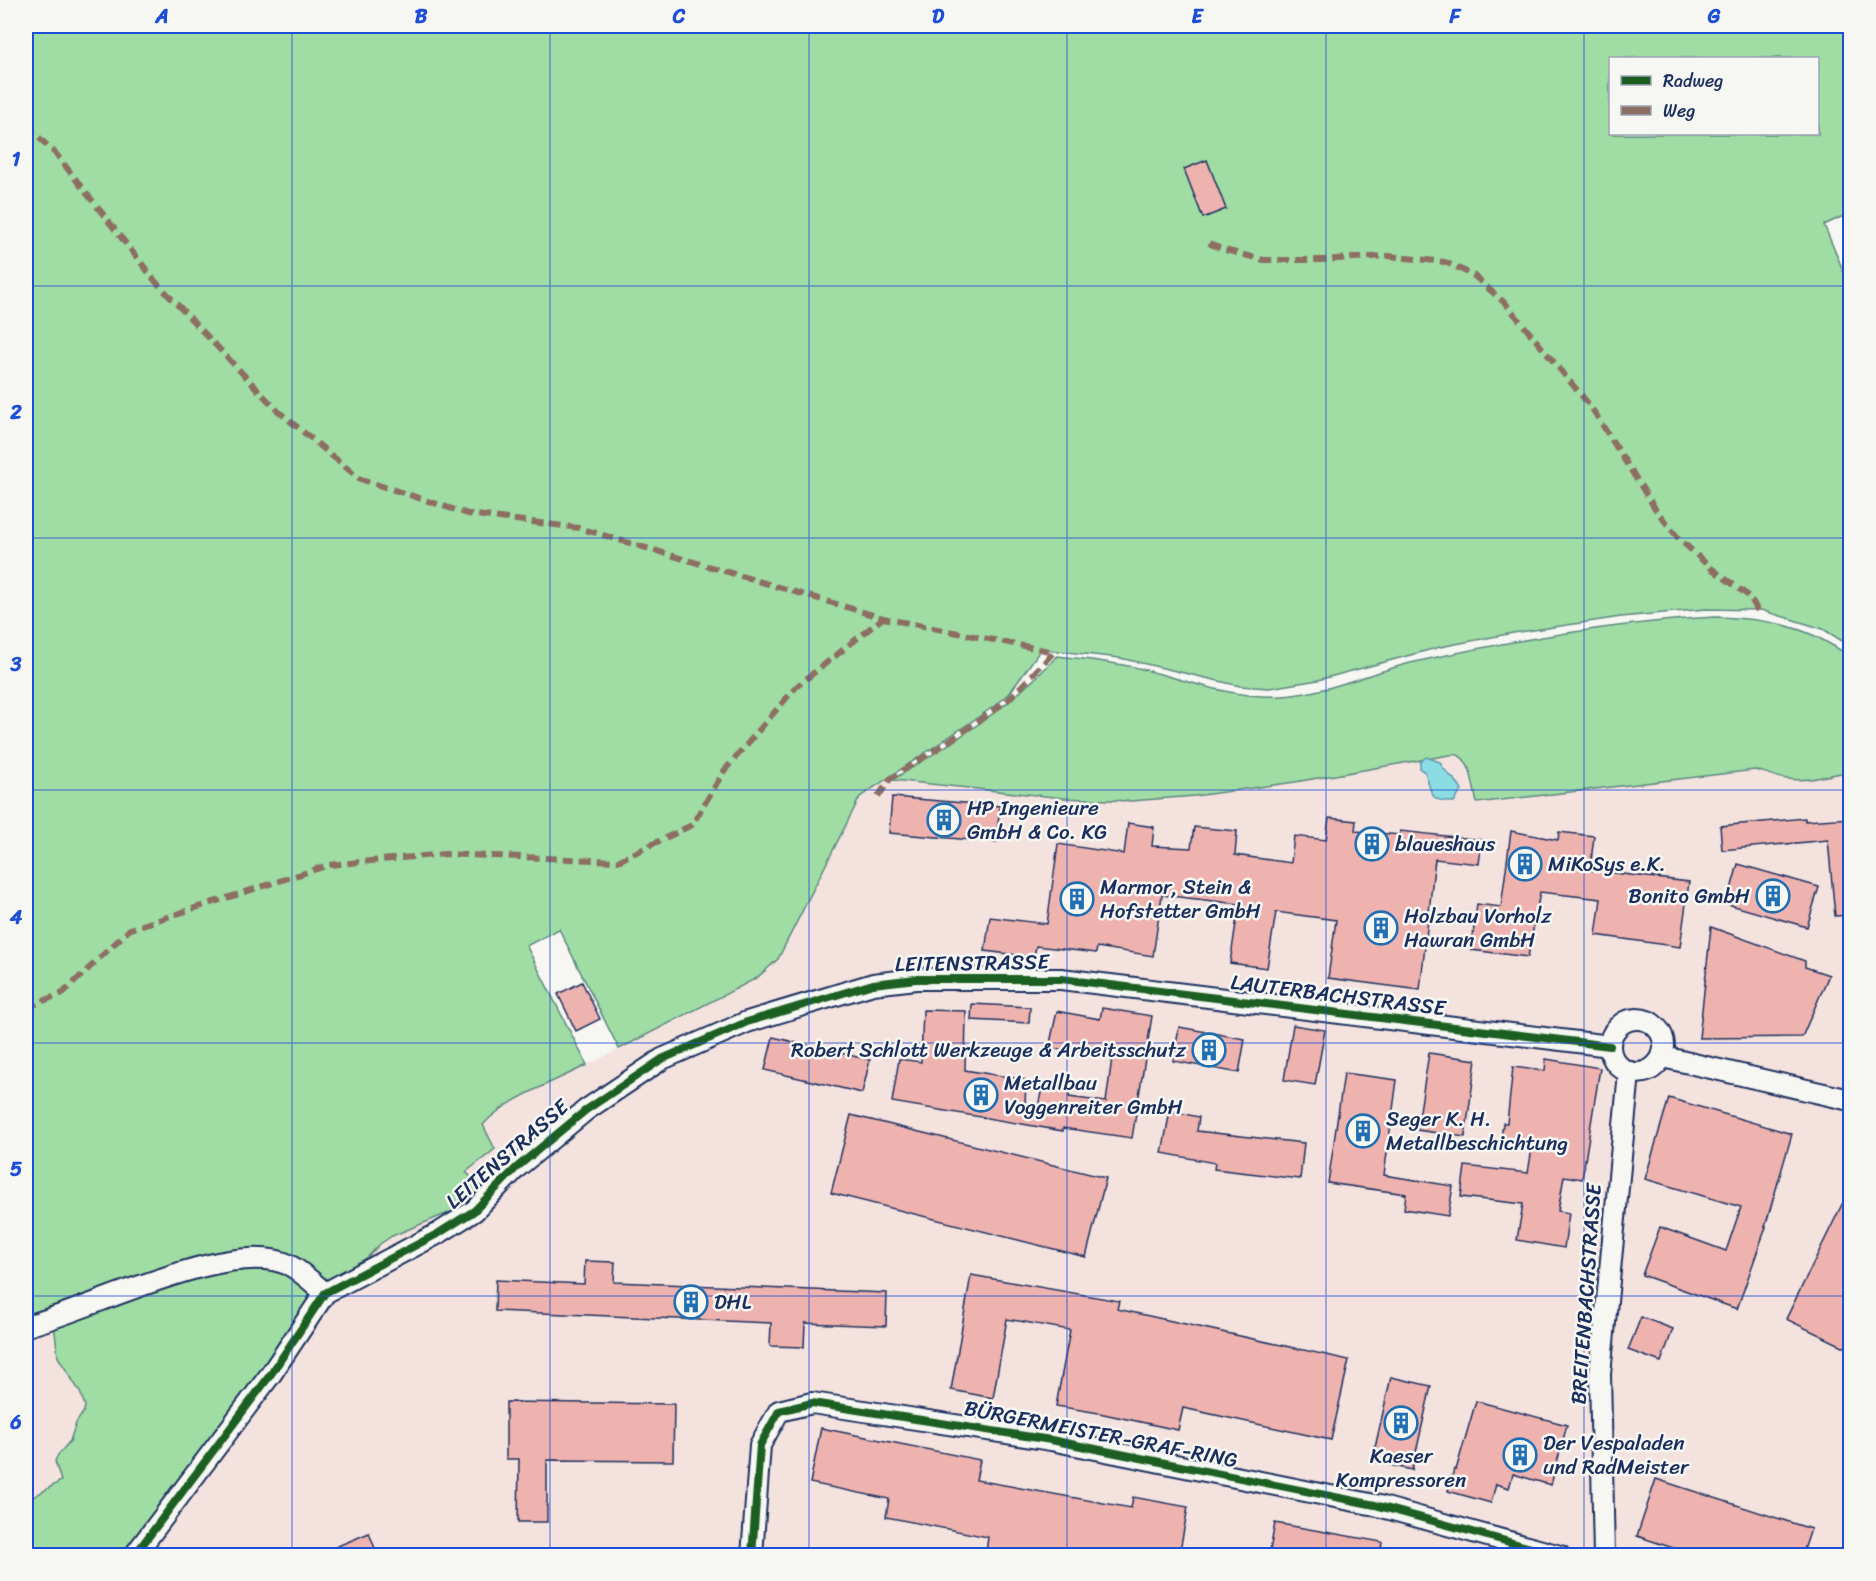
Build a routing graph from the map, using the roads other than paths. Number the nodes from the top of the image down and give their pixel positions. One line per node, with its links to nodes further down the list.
1 (1061, 979): 2 (street, LAUTERBACHSTRASSE); 6 (street, LEITENSTRASSE)
2 (1610, 1046): 3 (street); 4 (street)
3 (1663, 1057): 4 (street); 5 (street)
4 (1629, 1072): 11 (street, BREITENBACHSTRASSE)
5 (1851, 1100)
6 (325, 1293): 7 (street); 8 (street, LEITENSTRASSE)
7 (26, 1326)
8 (134, 1556)
9 (753, 1556): 10 (street, BÜRGERMEISTER-GRAF-RING)
10 (1560, 1556)
11 (1604, 1556)

